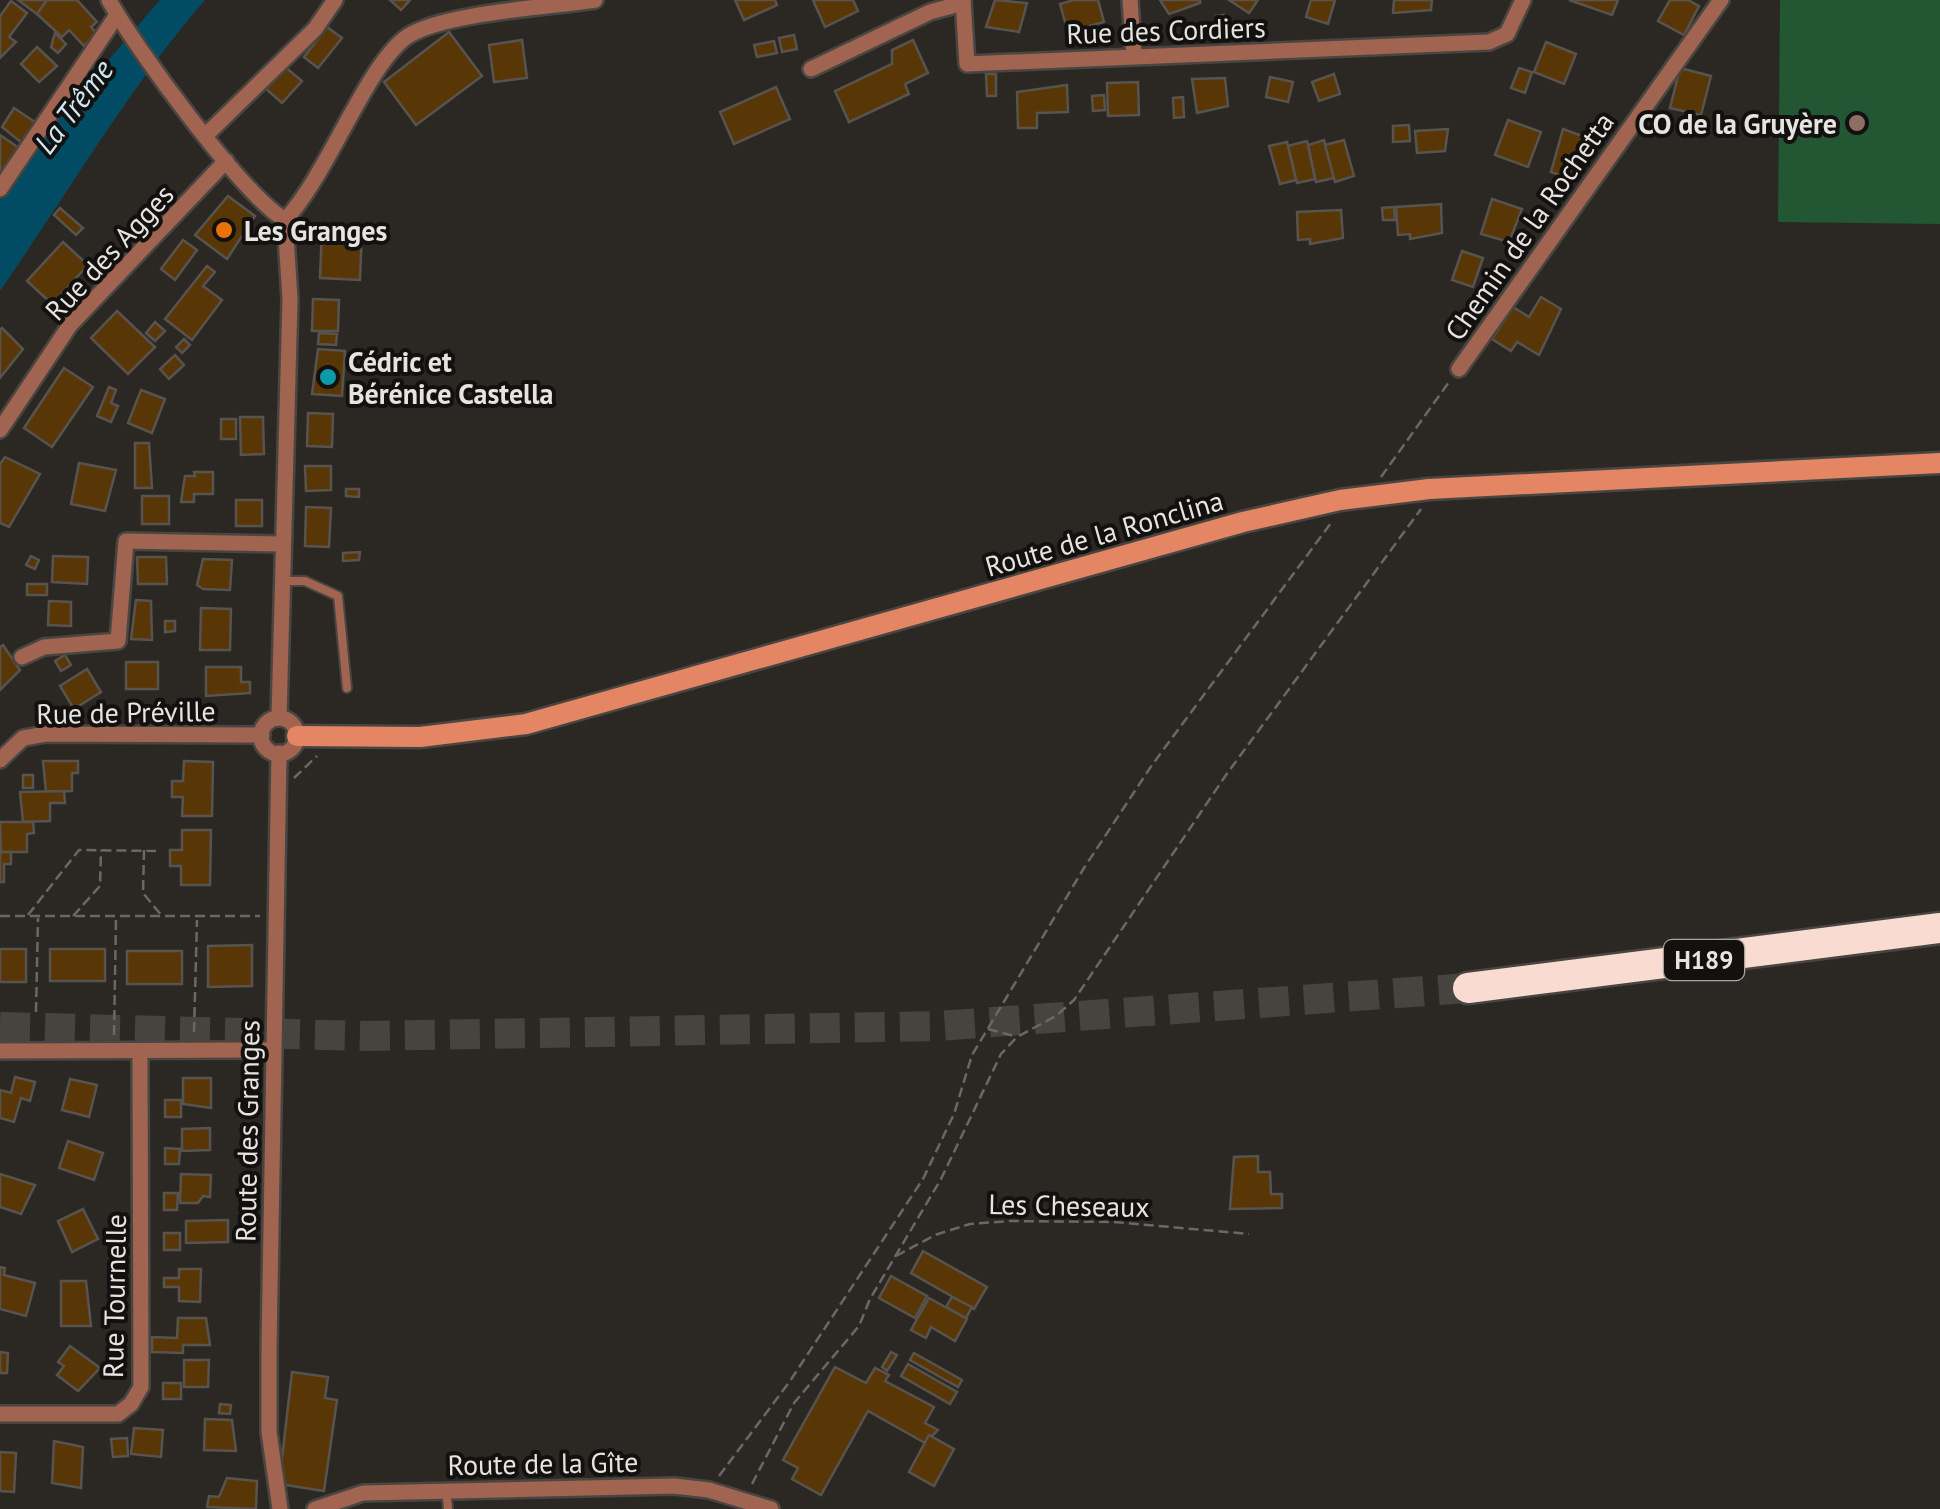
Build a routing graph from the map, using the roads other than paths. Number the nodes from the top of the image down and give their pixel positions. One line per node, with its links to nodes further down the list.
1 (334, 0): 10 (street)
2 (596, 0): 13 (street)
3 (1130, 0): 8 (street)
4 (1523, 0): 8 (street, Rue des Cordiers)
5 (1721, 0): 14 (street, Chemin de la Rochetta)
6 (963, 1): 8 (street, Rue des Cordiers); 9 (street)
7 (116, 12): 10 (street); 12 (street)
8 (1134, 56)
9 (811, 69)
10 (206, 135): 11 (street)
11 (226, 161): 13 (street); 15 (street, Rue des Agges)
12 (0, 189)
13 (286, 220): 17 (street)
14 (1459, 368)
15 (0, 430)
16 (1940, 463): 23 (street, Route de la Ronclina)
17 (282, 544): 18 (street); 19 (street)
18 (282, 581): 20 (lane); 21 (street)
19 (22, 657)
20 (347, 688)
21 (279, 718): 22 (street); 23 (street)
22 (262, 735): 24 (street); 25 (street, Rue de Préville)
23 (297, 736): 24 (street)
24 (279, 754): 28 (street, Route des Granges)
25 (0, 760)
26 (1940, 928): 27 (highway, H189)
27 (1468, 988)
28 (272, 1050): 30 (street); 33 (street, Route des Granges)
29 (0, 1051): 30 (street)
30 (140, 1052): 31 (street, Rue Tournelle)
31 (0, 1414)
32 (446, 1489): 34 (street, Route de la Gîte); 35 (lane); 36 (street, Route de la Gîte)
33 (280, 1509)
34 (315, 1509)
35 (448, 1509)
36 (770, 1509)

